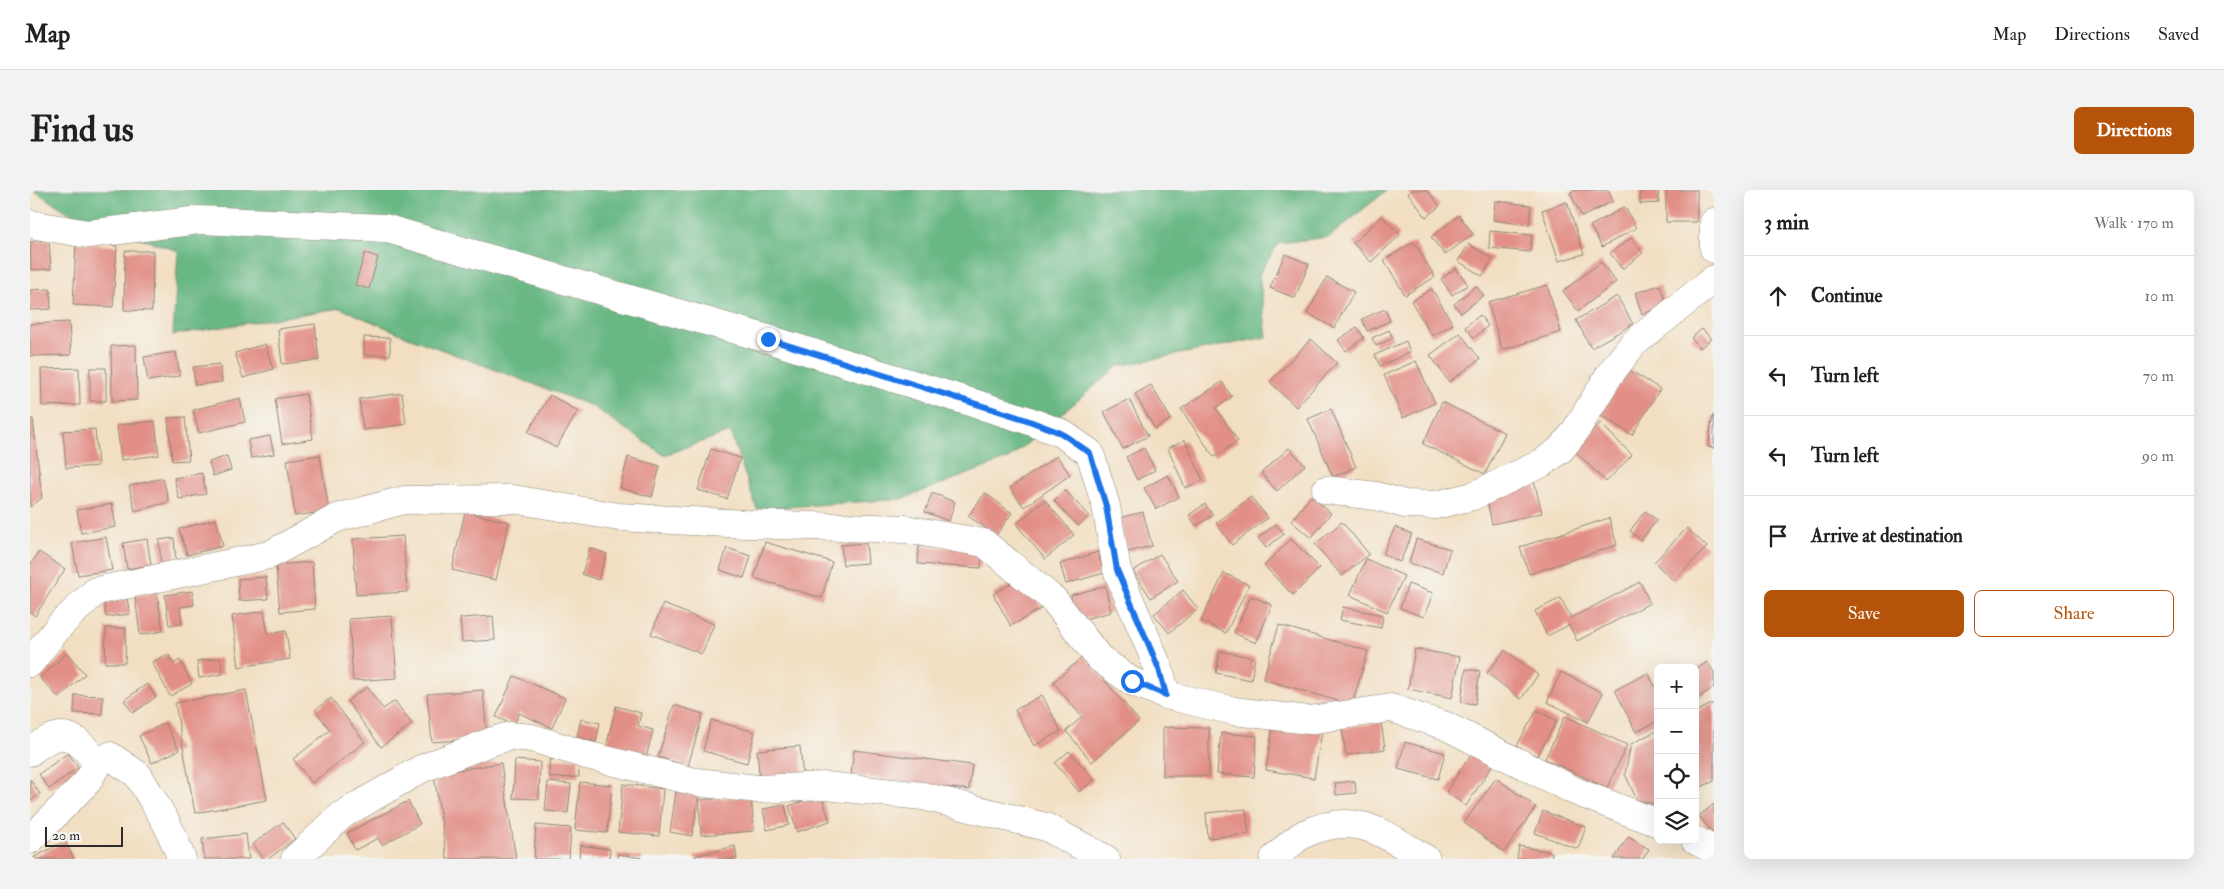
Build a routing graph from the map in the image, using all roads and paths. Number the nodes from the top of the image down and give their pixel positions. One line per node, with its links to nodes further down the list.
1 (1714, 222): 3 (street)
2 (30, 224): 7 (street)
3 (1714, 249)
4 (1714, 279): 5 (street)
5 (1326, 490)
6 (30, 663): 7 (street)
7 (1166, 695): 10 (street)
8 (30, 752): 9 (street)
9 (97, 764): 11 (street); 14 (street)
10 (1654, 821)
11 (30, 840)
12 (1699, 842): 13 (street)
13 (1714, 850)
14 (182, 859)
15 (295, 859): 16 (street)
16 (1106, 859)
17 (1274, 859): 18 (street)
18 (1426, 859)

